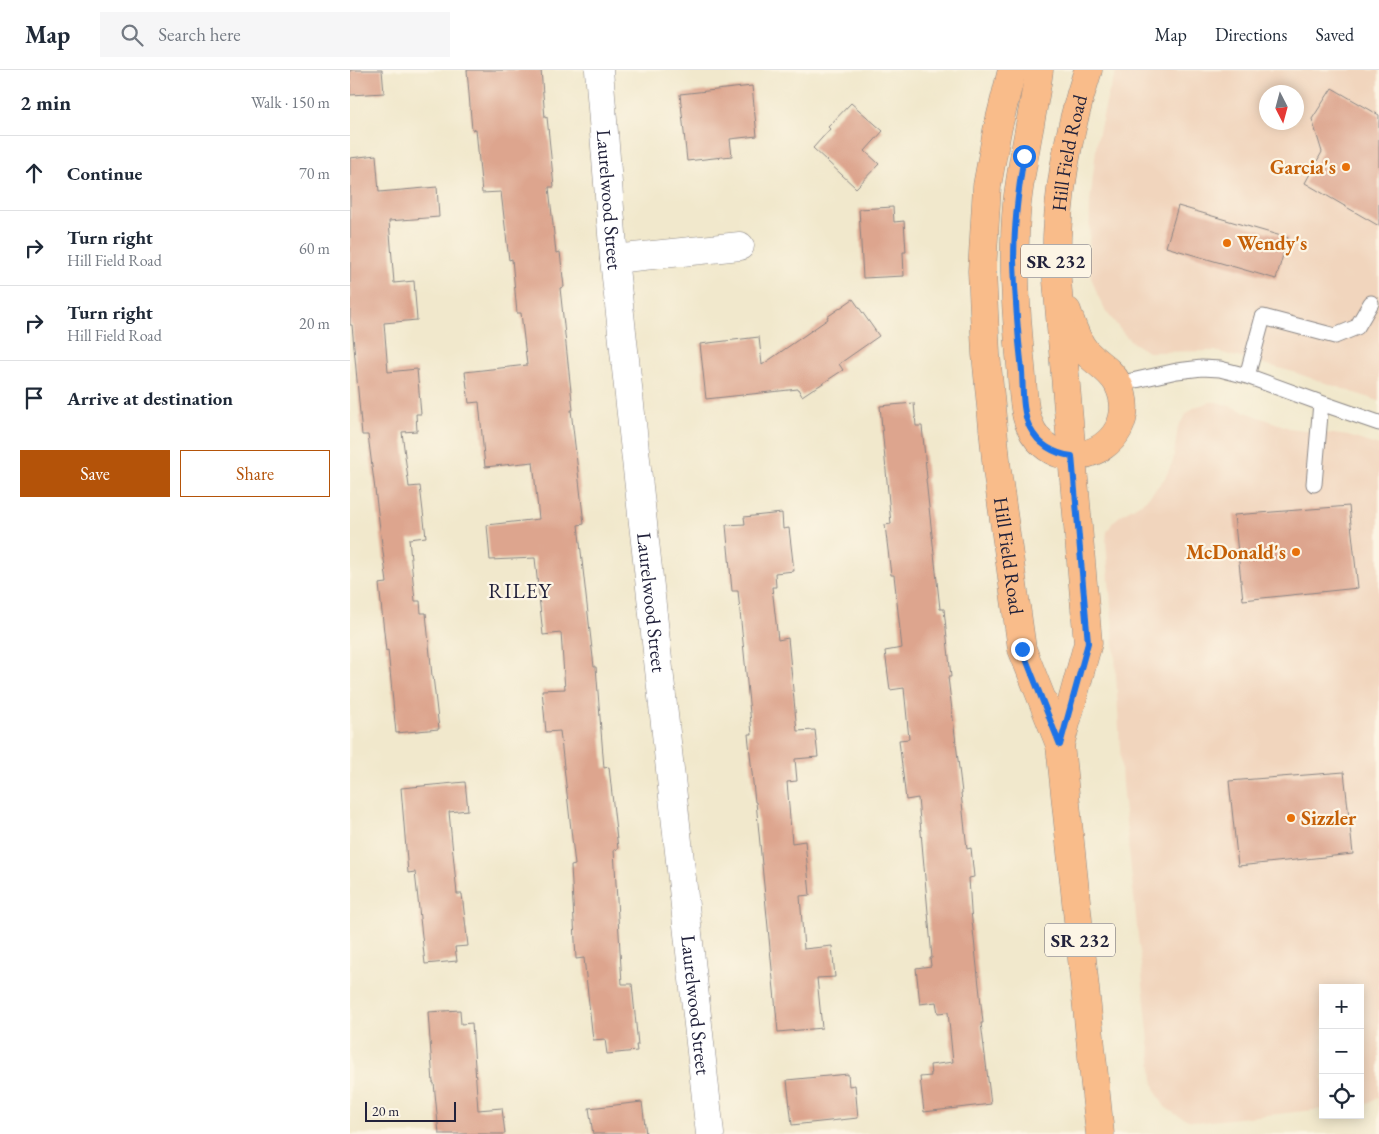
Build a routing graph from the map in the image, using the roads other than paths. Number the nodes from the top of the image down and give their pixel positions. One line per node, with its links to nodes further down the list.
1 (599, 70): 6 (street, Laurelwood Street)
2 (1012, 70): 15 (main road, Hill Field Road / SR 232)
3 (1039, 70): 13 (main road)
4 (1088, 70): 7 (main road, Hill Field Road / SR 232)
5 (740, 246): 6 (street)
6 (614, 260): 16 (street, Laurelwood Street)
7 (1057, 281): 10 (main road); 13 (main road, Hill Field Road / SR 232)
8 (1371, 303): 9 (lane)
9 (1247, 376): 10 (lane); 11 (lane)
10 (1118, 384): 13 (main road)
11 (1321, 403): 12 (lane); 14 (lane)
12 (1379, 422)
13 (1072, 456): 15 (main road, Hill Field Road / SR 232)
14 (1314, 484)
15 (1060, 745): 17 (main road, SR 232)
16 (710, 1134)
17 (1100, 1134)

